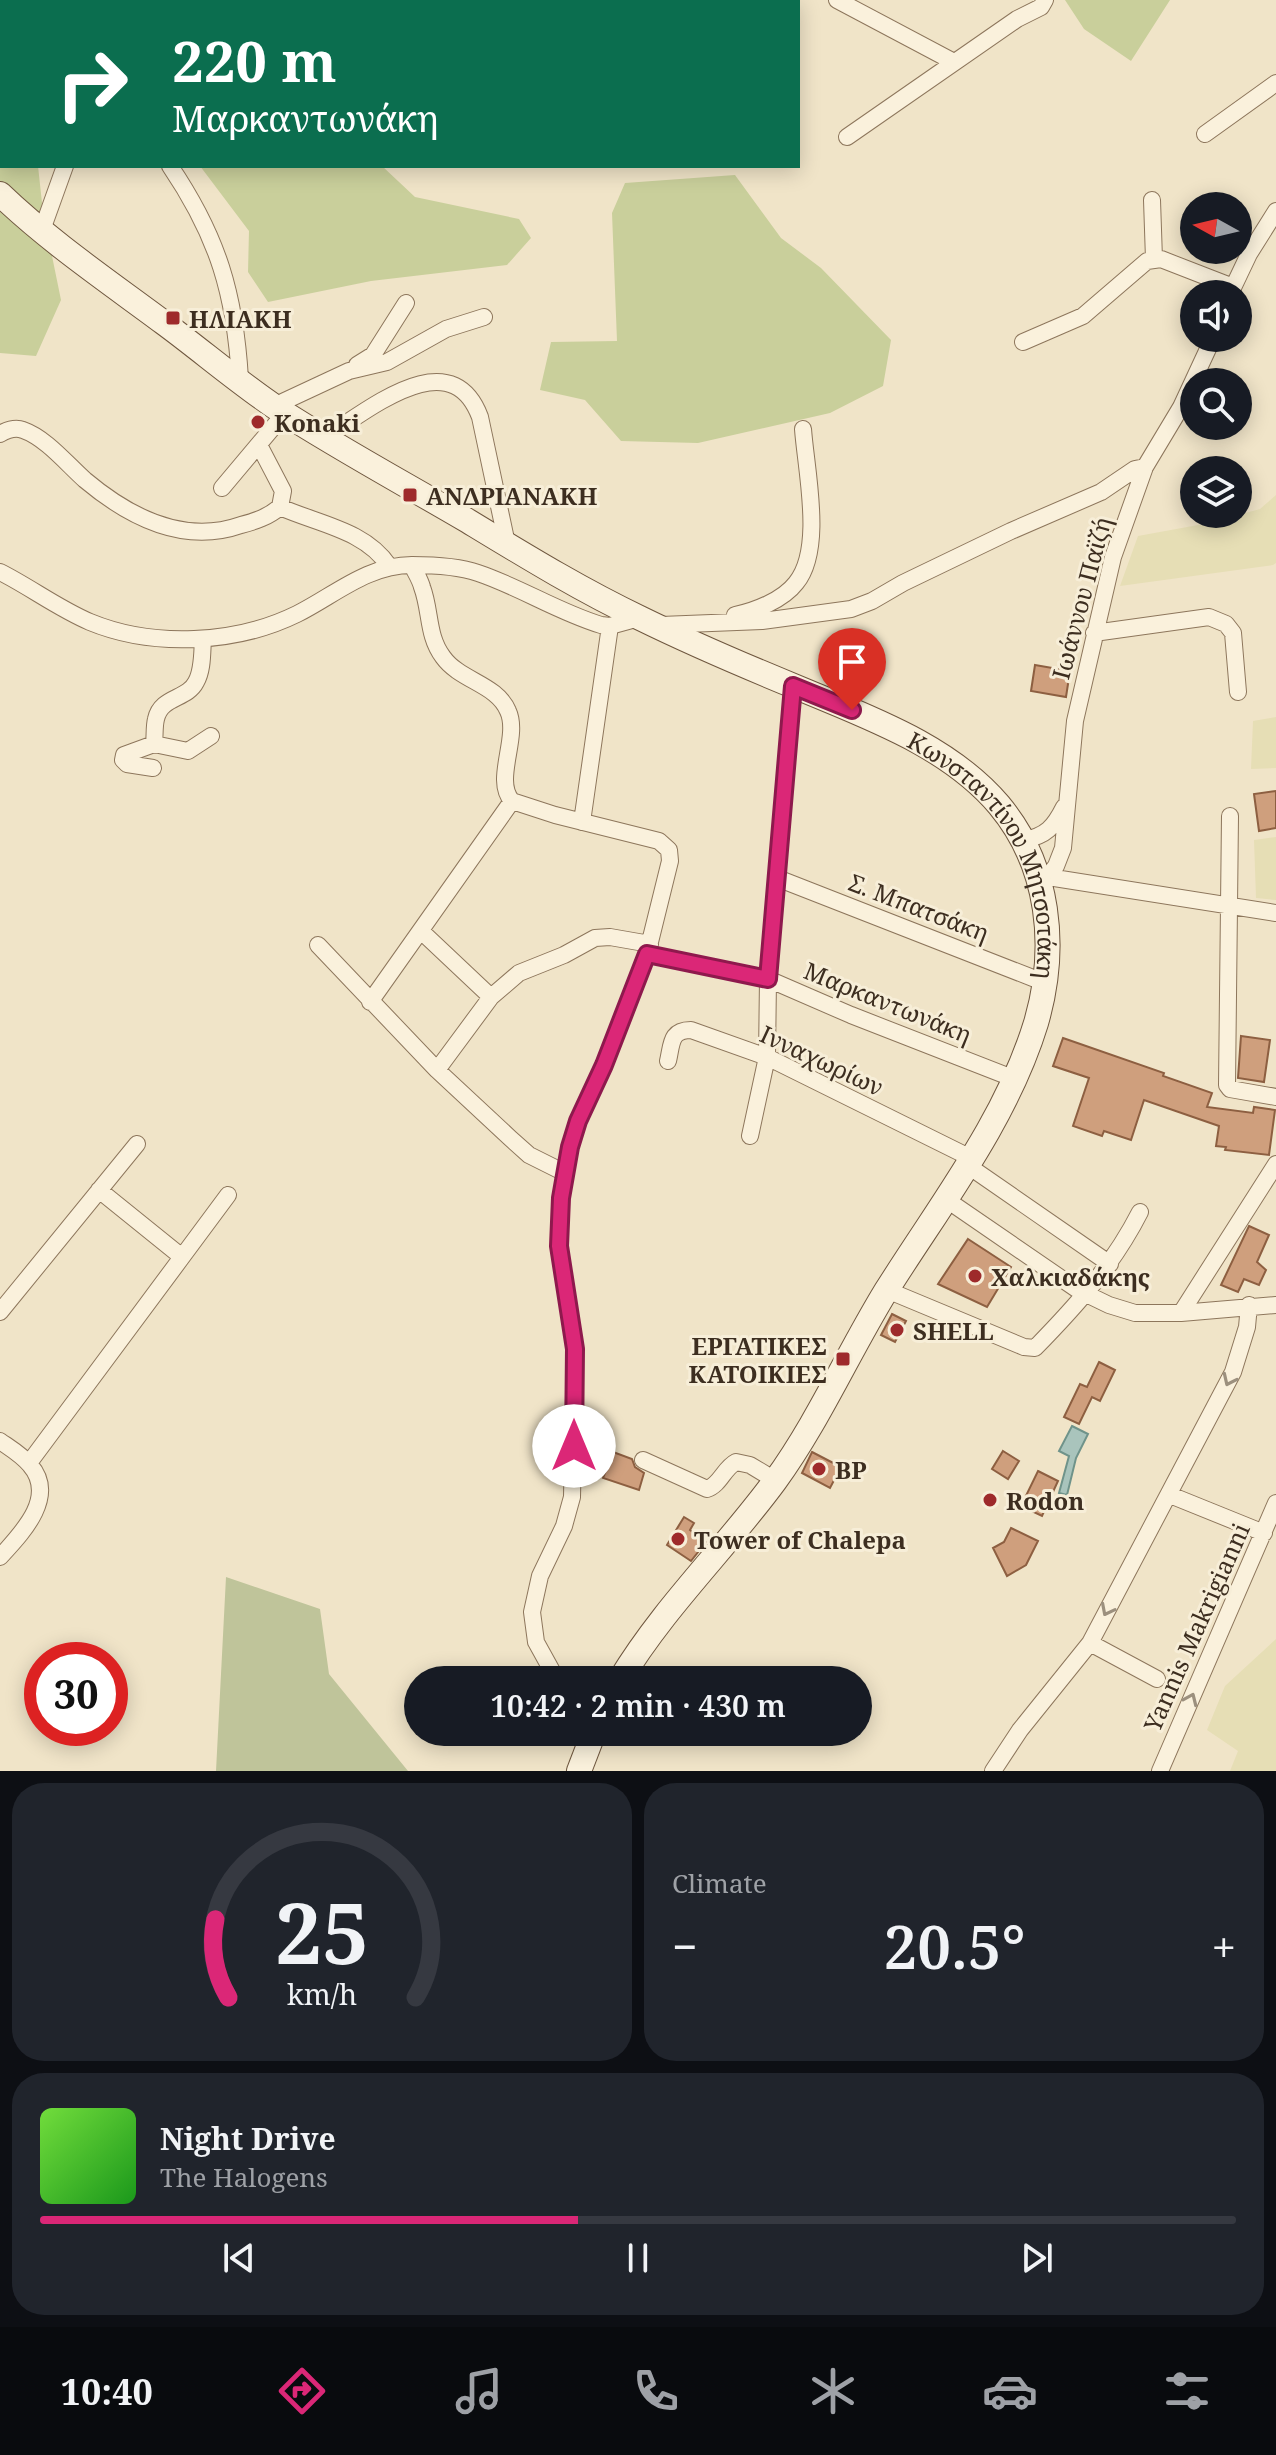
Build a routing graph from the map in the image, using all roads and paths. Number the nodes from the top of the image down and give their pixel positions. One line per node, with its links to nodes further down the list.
1 (837, 0): 3 (street)
2 (1045, 0): 3 (street)
3 (954, 62): 6 (street)
4 (1276, 83): 5 (street)
5 (1205, 134)
6 (847, 137)
7 (64, 168): 12 (street)
8 (171, 168): 21 (street)
9 (1152, 200): 13 (street)
10 (5, 203): 12 (main road, Κωνσταντίνου Μητσοτάκη)
11 (1276, 211): 15 (street)
12 (42, 230): 21 (main road, Κωνσταντίνου Μητσοτάκη)
13 (1154, 259): 14 (street); 18 (street)
14 (1209, 280)
15 (1236, 280)
16 (406, 303): 20 (street)
17 (484, 317): 20 (street)
18 (1023, 342)
19 (1207, 352): 27 (street, Ιωάννου Παϊζή)
20 (349, 371): 22 (street)
21 (240, 379): 22 (main road, Κωνσταντίνου Μητσοτάκη)
22 (280, 410): 25 (main road, Κωνσταντίνου Μητσοτάκη); 26 (street)
23 (803, 429): 35 (street)
24 (0, 434): 29 (street)
25 (325, 437): 30 (main road, Κωνσταντίνου Μητσοτάκη); 30 (street)
26 (259, 445): 28 (street); 29 (street)
27 (1145, 467): 35 (street); 37 (street, Ιωάννου Παϊζή)
28 (222, 488)
29 (280, 507): 32 (street)
30 (507, 544): 34 (main road, Κωνσταντίνου Μητσοτάκη)
31 (412, 565): 32 (street); 36 (street); 44 (street)
32 (389, 566): 38 (street)
33 (0, 572): 38 (street)
34 (647, 622): 35 (street); 36 (street); 39 (main road, Κωνσταντίνου Μητσοτάκη)
35 (707, 622)
36 (610, 626): 47 (street)
37 (1094, 633): 40 (street); 45 (street, Ιωάννου Παϊζή)
38 (203, 639): 42 (street)
39 (793, 686): 49 (main road, Κωνσταντίνου Μητσοτάκη); 51 (street)
40 (1238, 692)
41 (211, 736): 42 (street)
42 (154, 744): 43 (street)
43 (153, 768)
44 (512, 801): 47 (street); 55 (street)
45 (1066, 802): 48 (street); 50 (street, Ιωάννου Παϊζή)
46 (1230, 816): 53 (street)
47 (582, 822): 57 (street)
48 (1048, 832): 49 (street); 50 (street)
49 (1024, 840): 52 (main road, Κωνσταντίνου Μητσοτάκη)
50 (1065, 841): 52 (street, Ιωάννου Παϊζή)
51 (777, 878): 58 (street); 59 (street, Σ. Μπατσάκη)
52 (1045, 880): 53 (street); 59 (main road, Κωνσταντίνου Μητσοτάκη)
53 (1228, 907): 54 (street); 66 (street)
54 (1276, 913)
55 (421, 931): 60 (street); 61 (street)
56 (318, 945): 61 (street)
57 (648, 949): 58 (street, Μαρκαντωνάκη); 60 (street, Μαρκαντωνάκη); 71 (street)
58 (768, 979): 62 (street); 65 (street, Μαρκαντωνάκη)
59 (1043, 982): 65 (main road, Κωνσταντίνου Μητσοτάκη)
60 (491, 997): 64 (street, Μαρκαντωνάκη)
61 (370, 1002): 64 (street)
62 (767, 1057): 63 (street, Ινναχωρίων); 67 (street); 69 (street, Ινναχωρίων)
63 (668, 1061)
64 (437, 1070): 71 (street)
65 (1015, 1079): 69 (main road, Κωνσταντίνου Μητσοτάκη)
66 (1276, 1097)
67 (750, 1136)
68 (137, 1144): 72 (street)
69 (969, 1162): 74 (main road, Κωνσταντίνου Μητσοτάκη); 77 (street, Ινναχωρίων)
70 (1276, 1164): 83 (street)
71 (565, 1173): 93 (street)
72 (99, 1190): 76 (street); 82 (street)
73 (228, 1195): 76 (street)
74 (947, 1200): 78 (main road, Κωνσταντίνου Μητσοτάκη); 79 (street)
75 (1140, 1212): 77 (street)
76 (182, 1257): 86 (street)
77 (1110, 1264): 79 (street)
78 (887, 1290): 79 (street); 87 (main road, Κωνσταντίνου Μητσοτάκη)
79 (1087, 1295): 83 (street)
80 (1249, 1305): 81 (street); 83 (street); 88 (street, one-way to 88)
81 (1276, 1305)
82 (0, 1312)
83 (1181, 1313)
84 (0, 1441): 86 (street)
85 (643, 1460): 87 (street)
86 (29, 1463): 91 (street)
87 (775, 1480): 94 (main road, Κωνσταντίνου Μητσοτάκη)
88 (1170, 1495): 90 (street); 92 (street, one-way to 92)
89 (1276, 1503): 90 (street, Yannis Makrigianni)
90 (1264, 1533): 99 (street, Yannis Makrigianni, one-way to 90)
91 (0, 1557)
92 (1090, 1643): 95 (street); 98 (street)
93 (549, 1666)
94 (629, 1666)
95 (1157, 1679)
96 (588, 1746): 97 (main road)
97 (579, 1771)
98 (993, 1771)
99 (1160, 1771)

